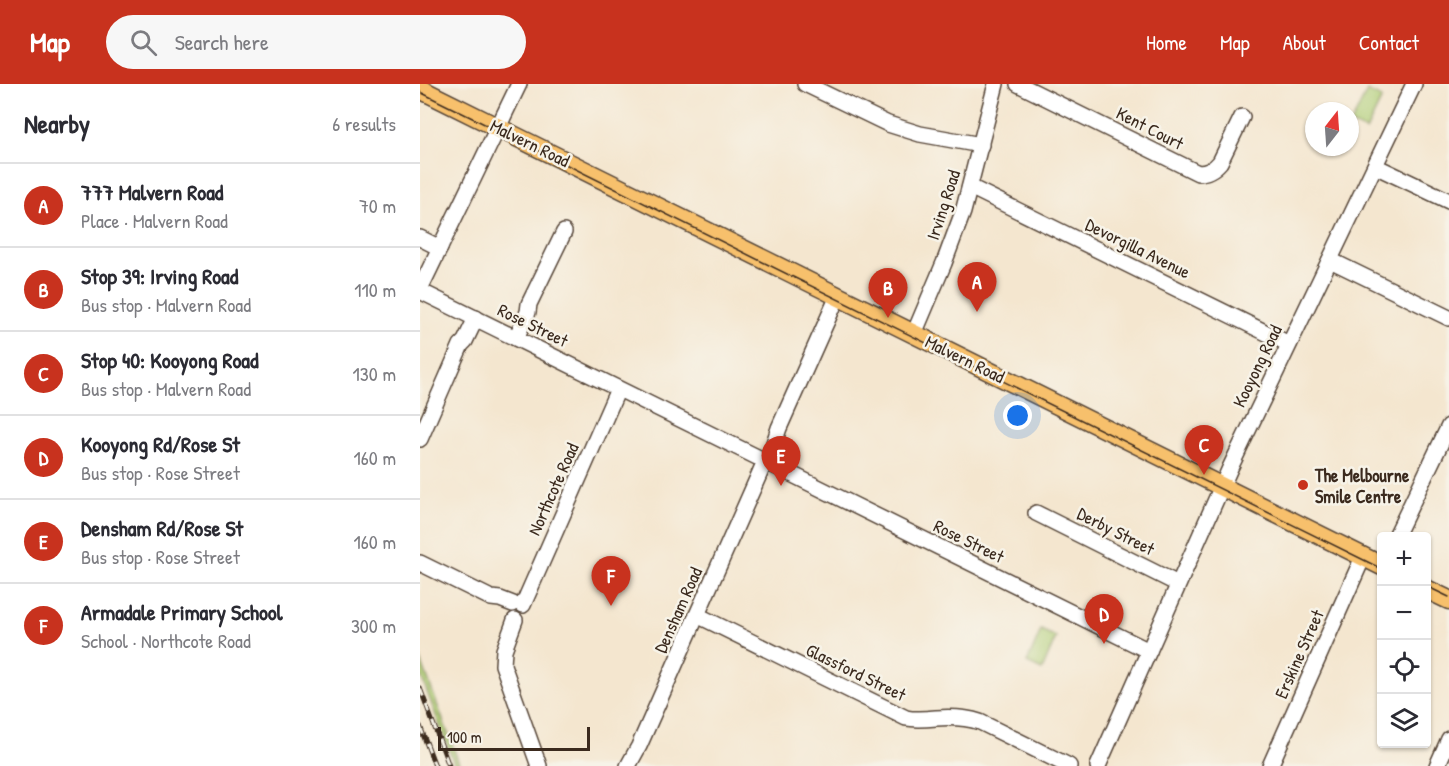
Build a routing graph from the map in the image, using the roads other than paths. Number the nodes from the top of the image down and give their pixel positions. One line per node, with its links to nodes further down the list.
1 (519, 84): 8 (street)
2 (807, 84): 9 (street)
3 (996, 84): 9 (street, Irving Road)
4 (1018, 84): 7 (street, Kent Court)
5 (1414, 84): 10 (street, Kooyong Road)
6 (420, 89): 8 (main road, Malvern Road)
7 (1242, 117)
8 (498, 128): 15 (street); 18 (main road, Malvern Road)
9 (981, 144): 11 (street, Irving Road)
10 (1375, 166): 12 (street); 16 (street, Kooyong Road)
11 (970, 187): 21 (street, Irving Road); 23 (street, Devorgilla Avenue)
12 (1449, 201)
13 (564, 232): 22 (street)
14 (420, 238): 15 (street)
15 (440, 248): 17 (street)
16 (1330, 260): 20 (street); 23 (street, Kooyong Road)
17 (420, 290): 19 (street, Rose Street)
18 (838, 296): 21 (main road, Malvern Road); 27 (street, Densham Road)
19 (476, 318): 22 (street, Rose Street); 26 (street)
20 (1449, 318)
21 (914, 334): 28 (main road, Malvern Road)
22 (516, 338): 24 (street, Rose Street)
23 (1289, 345): 28 (street, Kooyong Road)
24 (618, 389): 27 (street, Rose Street); 37 (street, Northcote Road)
25 (1449, 426): 30 (street)
26 (420, 439)
27 (765, 461): 38 (street, Densham Road); 39 (street, Rose Street)
28 (1221, 487): 31 (main road, Malvern Road); 34 (street, Kooyong Road)
29 (1036, 513): 34 (street, Derby Street)
30 (1398, 532)
31 (1363, 557): 33 (main road, Malvern Road); 45 (street, Erskine Street)
32 (420, 563): 37 (street)
33 (1377, 564)
34 (1178, 584): 39 (street, Kooyong Road)
35 (1431, 591): 36 (main road)
36 (1449, 600)
37 (515, 610): 41 (street, Northcote Road)
38 (697, 615): 42 (street, Densham Road); 43 (street, Glassford Street)
39 (1149, 651): 44 (street, Kooyong Road)
40 (1449, 739): 46 (street)
41 (539, 766)
42 (628, 766)
43 (1069, 766)
44 (1098, 766)
45 (1270, 766)
46 (1437, 766)

